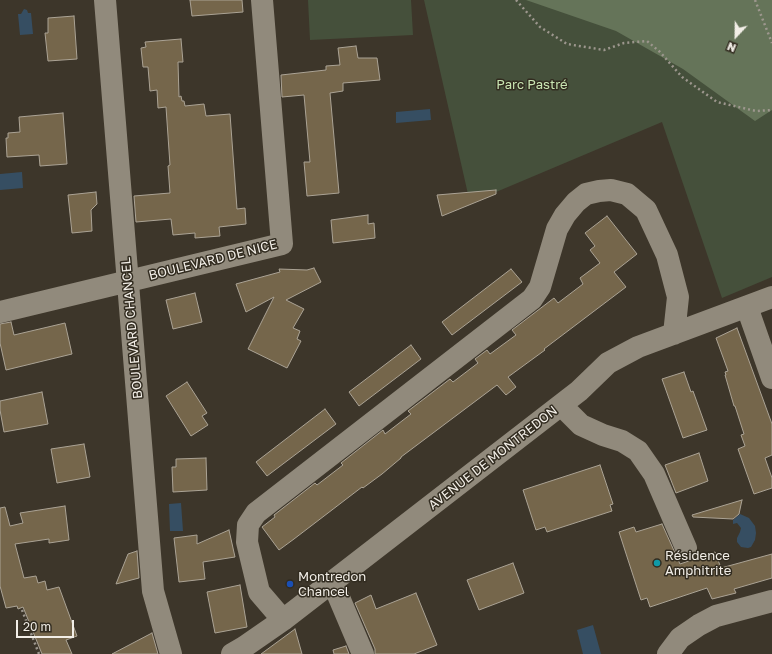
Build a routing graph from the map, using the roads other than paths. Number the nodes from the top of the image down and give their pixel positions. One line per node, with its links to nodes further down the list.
1 (105, 0): 3 (street, BOULEVARD CHANCEL)
2 (262, 0): 3 (street, BOULEVARD DE NICE)
3 (128, 281): 6 (street, BOULEVARD DE NICE); 14 (street, BOULEVARD CHANCEL)
4 (772, 297): 5 (street, AVENUE DE MONTREDON)
5 (747, 307): 7 (street, AVENUE DE MONTREDON); 8 (street)
6 (0, 312)
7 (674, 334): 9 (street, AVENUE DE MONTREDON); 13 (street)
8 (772, 378)
9 (561, 405): 10 (street); 11 (street, AVENUE DE MONTREDON)
10 (686, 548)
11 (332, 581): 13 (street, AVENUE DE MONTREDON); 16 (street)
12 (772, 601): 17 (street)
13 (283, 620): 15 (street, AVENUE DE MONTREDON)
14 (171, 654)
15 (232, 654)
16 (363, 654)
17 (668, 654)

